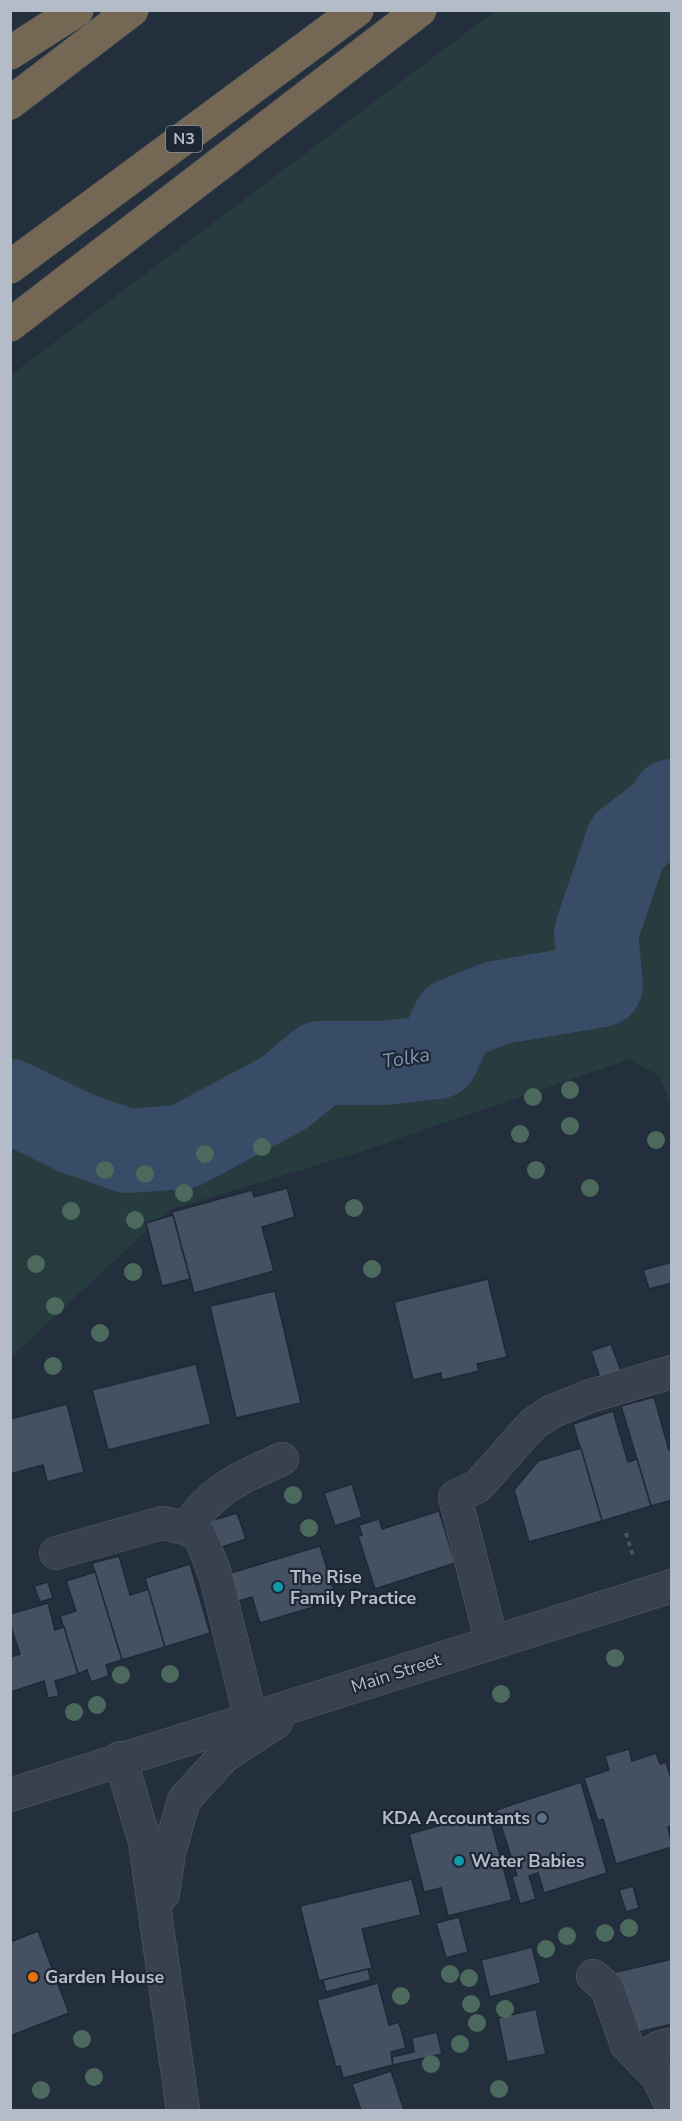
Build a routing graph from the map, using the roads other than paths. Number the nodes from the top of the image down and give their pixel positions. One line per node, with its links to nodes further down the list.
1 (77, 10): 5 (highway)
2 (132, 10): 6 (highway)
3 (357, 10): 7 (highway, N3)
4 (420, 10): 8 (highway)
5 (10, 53)
6 (10, 103)
7 (10, 267)
8 (10, 325)
9 (672, 1372): 14 (street)
10 (282, 1459): 11 (street)
11 (186, 1528): 12 (street); 16 (street)
12 (56, 1553)
13 (672, 1586): 14 (street, Main Street)
14 (492, 1642): 15 (street, Main Street)
15 (307, 1702): 16 (street, Main Street); 19 (street)
16 (251, 1719): 17 (street, Main Street)
17 (120, 1758): 18 (street, Main Street); 19 (street)
18 (10, 1795)
19 (158, 1926): 24 (street)
20 (593, 1976): 22 (street)
21 (672, 2044): 22 (street)
22 (643, 2062): 23 (street)
23 (672, 2106)
24 (183, 2110)

